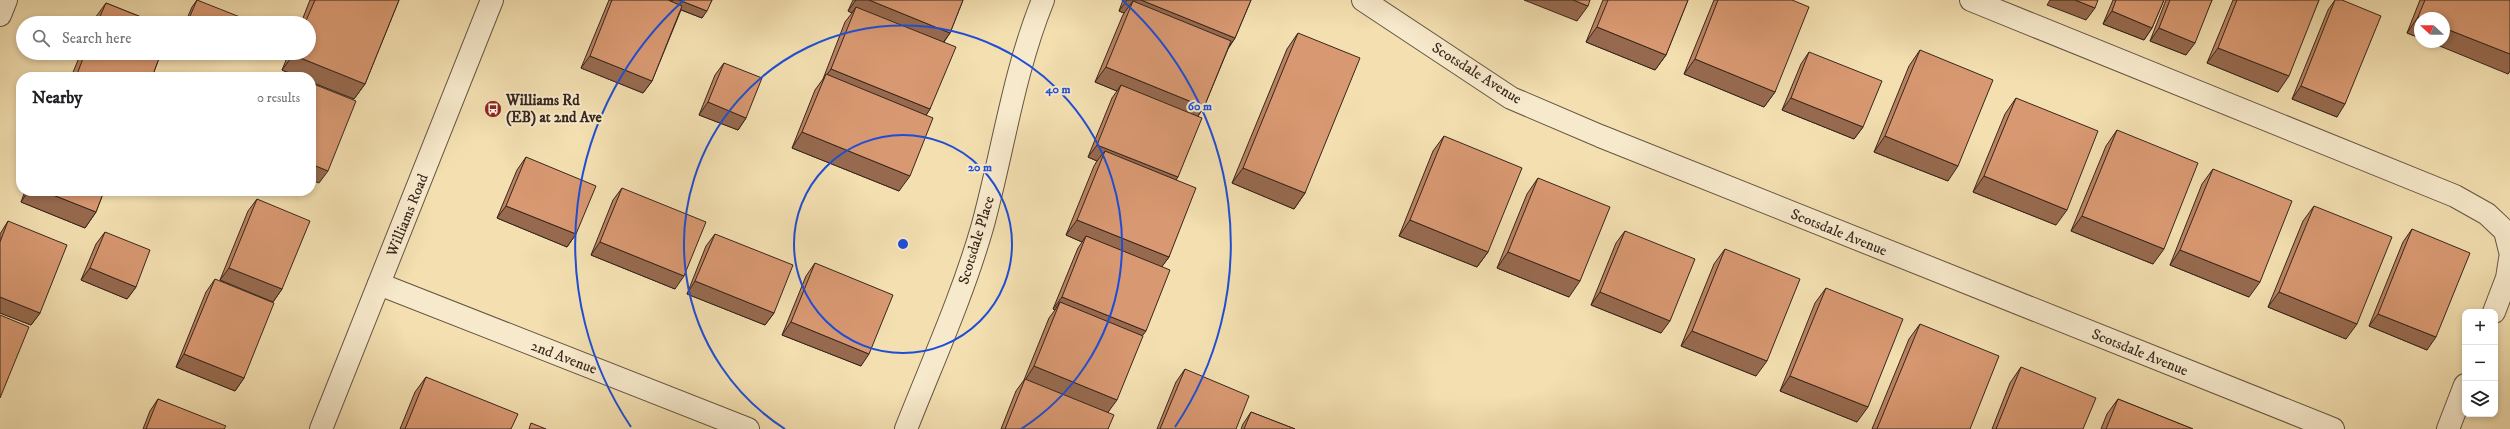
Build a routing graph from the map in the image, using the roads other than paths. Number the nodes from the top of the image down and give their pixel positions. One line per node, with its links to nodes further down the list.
1 (6, 0): 6 (street)
2 (492, 0): 9 (street, Williams Road)
3 (1043, 0): 14 (street, Scotsdale Place)
4 (1364, 0): 15 (street, Scotsdale Avenue)
5 (1971, 0): 7 (street)
6 (0, 15)
7 (2510, 251)
8 (2510, 259): 10 (street)
9 (379, 284): 12 (street, Williams Road); 13 (street, 2nd Avenue)
10 (2495, 309)
11 (2462, 393): 16 (street)
12 (321, 429)
13 (748, 429)
14 (906, 429)
15 (2333, 429)
16 (2448, 429)

